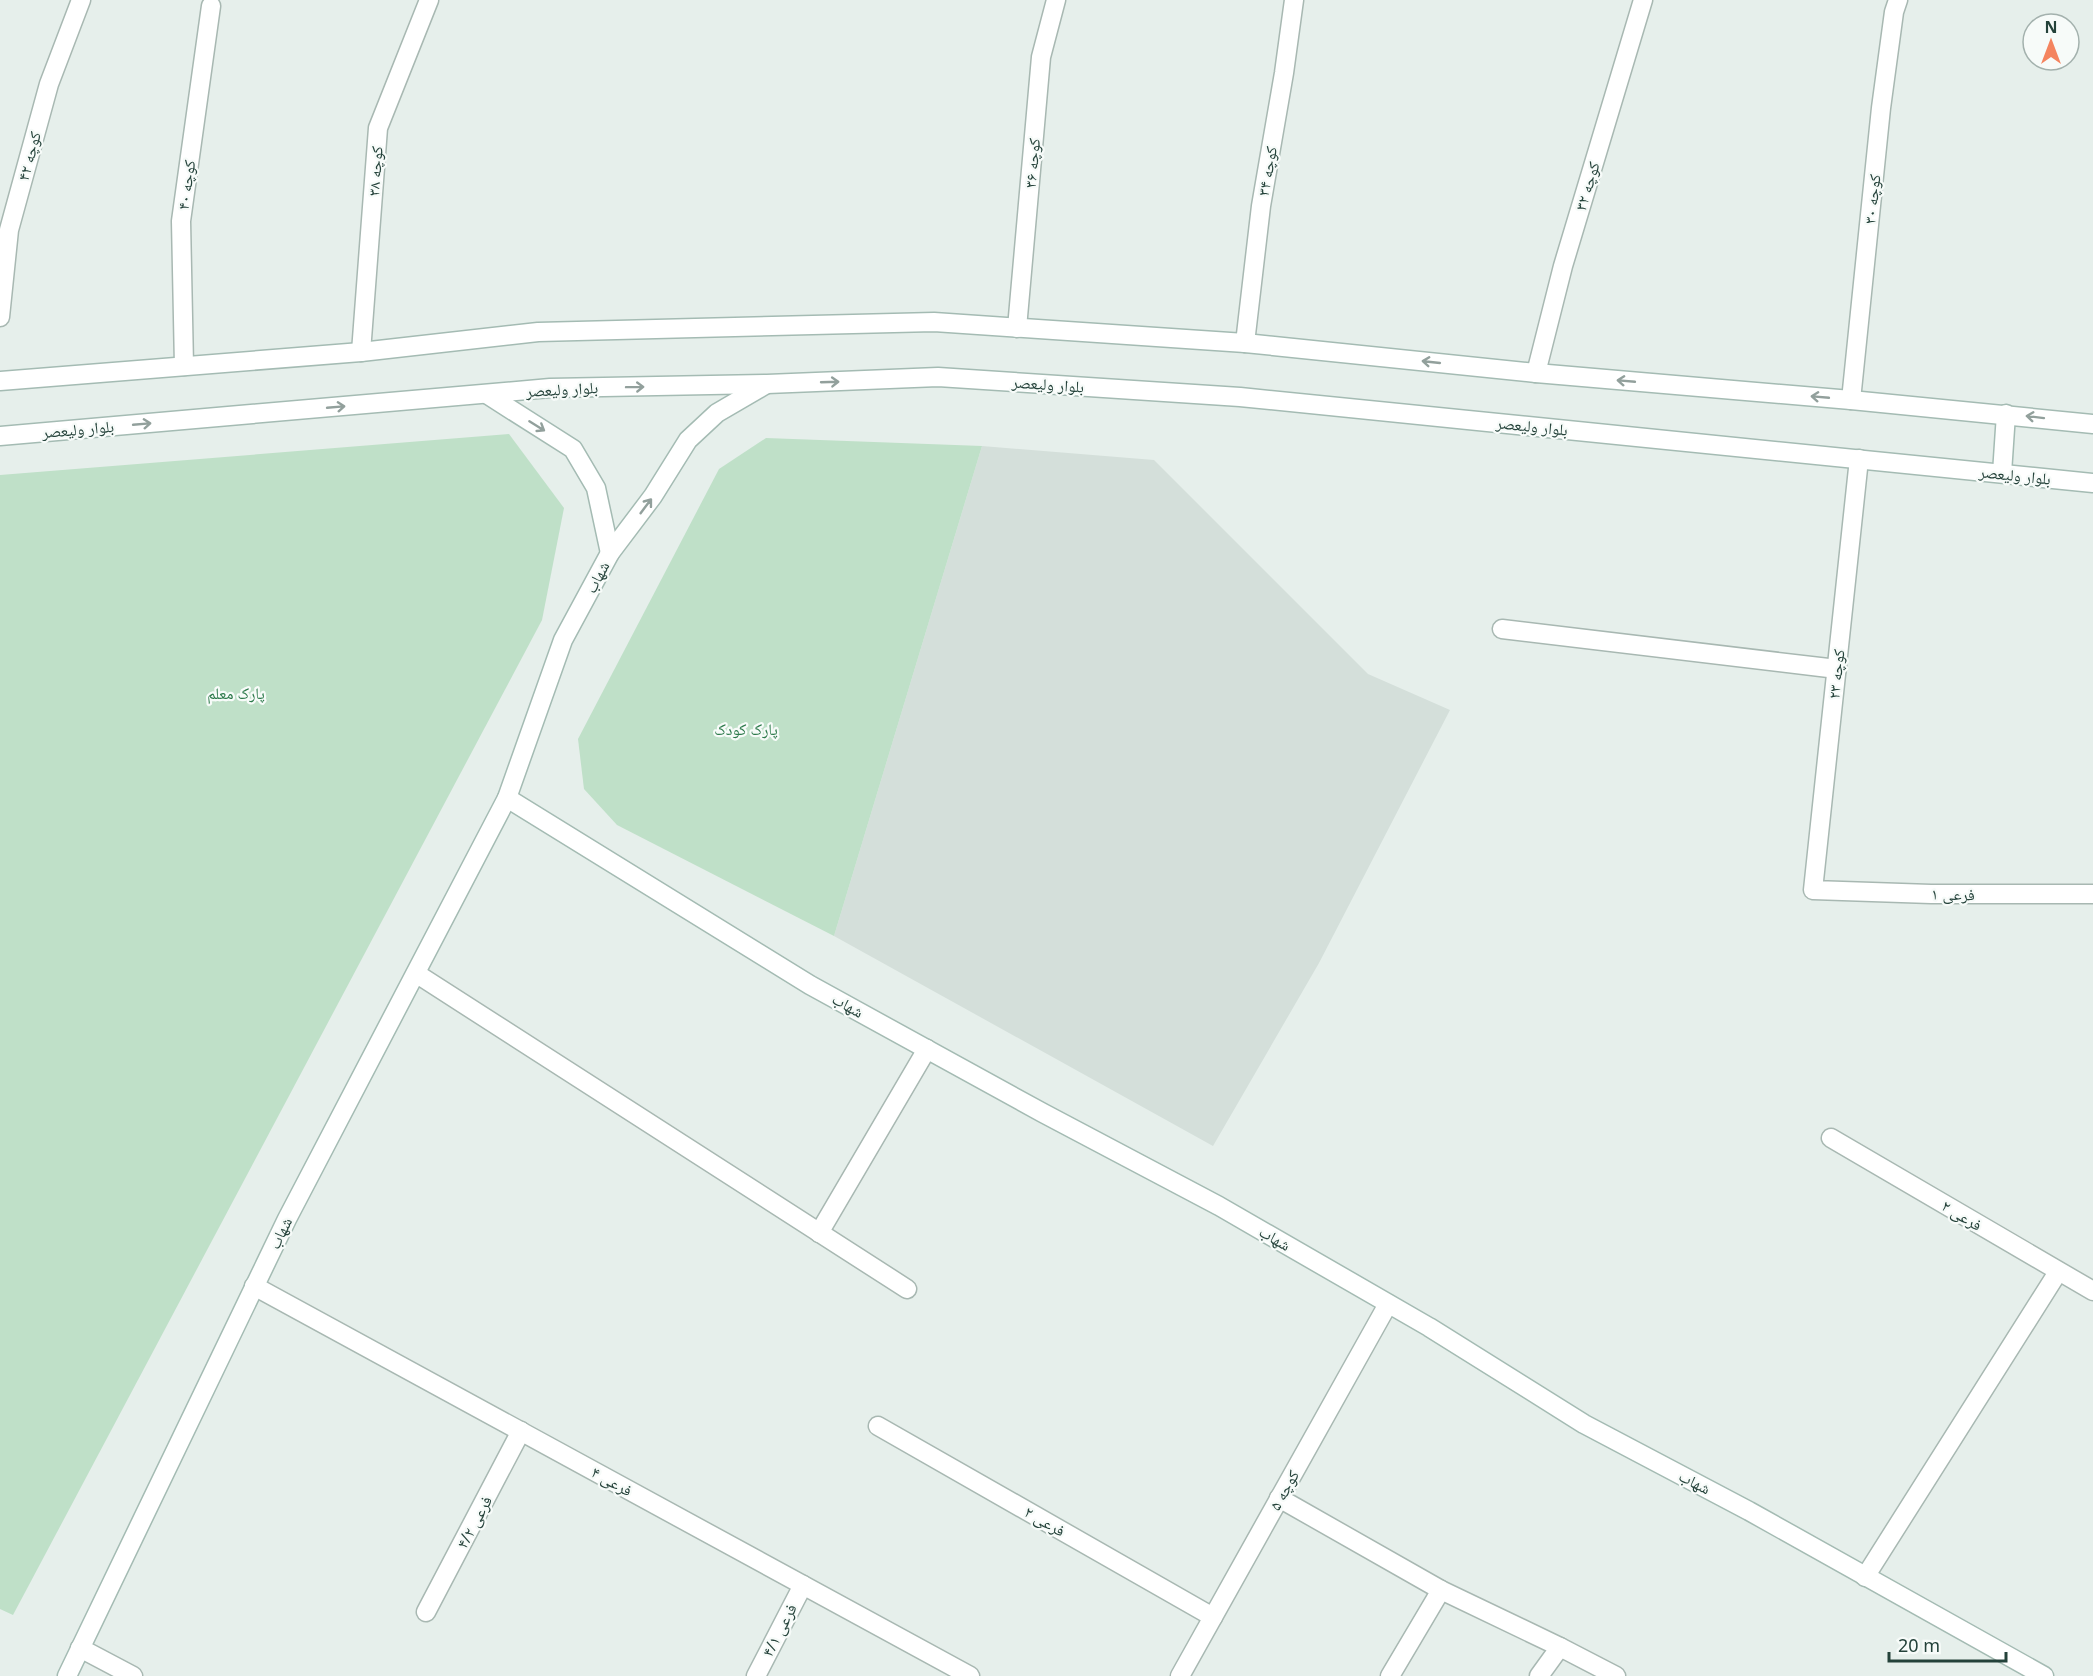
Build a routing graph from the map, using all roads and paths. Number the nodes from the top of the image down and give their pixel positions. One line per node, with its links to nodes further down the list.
1 (81, 0): 8 (street, کوچه ۴۲)
2 (429, 0): 11 (street, کوچه ۳۸)
3 (1056, 0): 9 (street, ۳۶ کوچه)
4 (1294, 0): 10 (street, کوچه ۳۴)
5 (1643, 0): 13 (street, کوچه ۳۲)
6 (1898, 0): 17 (street, کوچه ۳۰)
7 (211, 6): 12 (street, کوچه ۴۰)
8 (0, 317)
9 (1017, 328): 10 (street); 11 (street)
10 (1245, 343): 13 (street, one-way to 10)
11 (361, 352): 12 (street)
12 (184, 366): 14 (street)
13 (1536, 373): 17 (street, one-way to 13)
14 (0, 381)
15 (767, 384): 16 (street, بلوار ولیعصر, one-way to 15); 21 (street, بلوار ولیعصر, one-way to 21); 24 (street, one-way to 15)
16 (488, 395): 20 (street, بلوار ولیعصر, one-way to 16); 24 (street, شهاب, one-way to 24)
17 (1851, 400): 18 (street)
18 (2006, 414): 19 (street, one-way to 18); 22 (street)
19 (2093, 424)
20 (0, 435)
21 (1859, 459): 22 (street, بلوار ولیعصر); 26 (street, کوچه ۲۳)
22 (2002, 473): 23 (street, بلوار ولیعصر)
23 (2093, 483)
24 (610, 553): 27 (street, شهاب)
25 (1502, 629): 26 (street)
26 (1837, 669): 28 (street, کوچه ۲۳)
27 (507, 798): 30 (street, شهاب); 31 (street, شهاب)
28 (1813, 890): 29 (street, فرعی ۱)
29 (2093, 894)
30 (417, 974): 33 (street); 35 (street, شهاب)
31 (927, 1049): 33 (street); 38 (street, شهاب)
32 (1831, 1138): 34 (street, فرعی ۲)
33 (819, 1233): 36 (street)
34 (2058, 1272): 37 (street, فرعی ۲); 42 (street)
35 (254, 1286): 40 (street, فرعی ۴); 48 (street, شهاب)
36 (907, 1289)
37 (2093, 1291)
38 (1388, 1304): 41 (street, کوچه ۵); 42 (street, شهاب)
39 (878, 1426): 46 (street, فرعی ۲)
40 (521, 1431): 43 (street, فرعی ۴); 45 (street, فرعی ۴/۲)
41 (1279, 1498): 44 (street); 46 (street, کوچه ۵)
42 (1865, 1577): 57 (street, شهاب)
43 (802, 1585): 51 (street, فرعی ۴/۱); 52 (street, فرعی ۴)
44 (1441, 1590): 47 (street); 54 (street)
45 (426, 1612)
46 (1213, 1617): 53 (street, کوچه ۵)
47 (1560, 1647): 55 (street); 56 (street)
48 (80, 1648): 49 (street, شهاب); 50 (street)
49 (67, 1676)
50 (133, 1676)
51 (756, 1676)
52 (970, 1676)
53 (1180, 1676)
54 (1390, 1676)
55 (1539, 1676)
56 (1616, 1676)
57 (2044, 1676)

